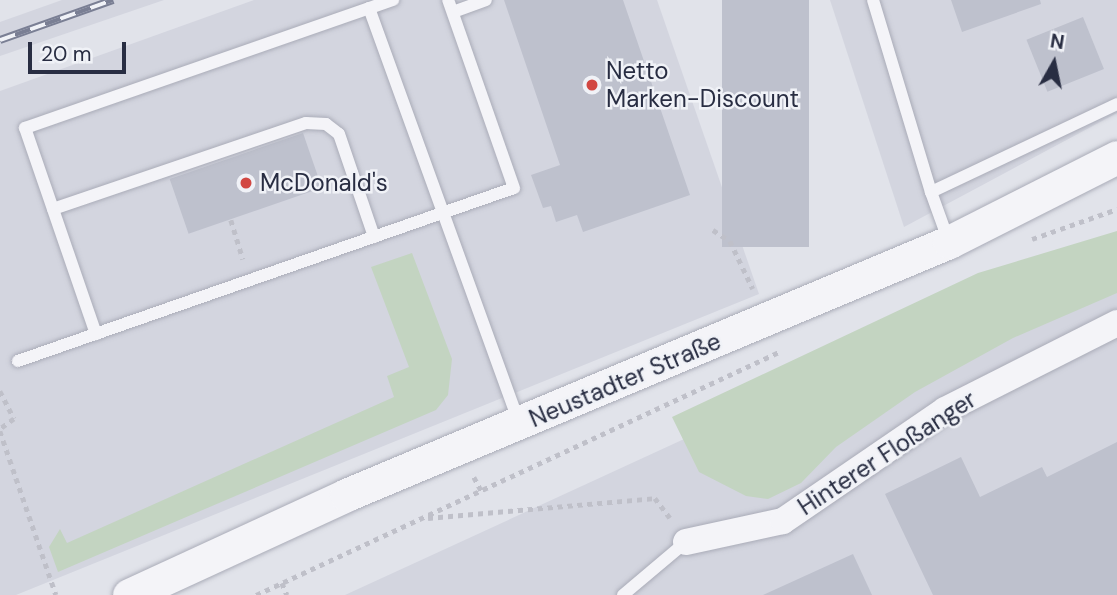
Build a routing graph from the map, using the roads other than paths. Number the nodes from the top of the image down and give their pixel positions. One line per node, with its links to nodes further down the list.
1 (393, 0): 5 (lane)
2 (486, 0): 4 (lane)
3 (873, 0): 8 (lane)
4 (450, 6): 10 (lane)
5 (369, 8): 9 (lane); 10 (lane)
6 (1117, 104): 8 (lane)
7 (1117, 157): 12 (street, Neustadter Straße)
8 (931, 192): 12 (lane)
9 (53, 209): 11 (lane); 14 (lane)
10 (443, 213): 11 (lane); 16 (lane)
11 (374, 237): 14 (lane)
12 (949, 242): 16 (street, Neustadter Straße)
13 (1117, 323): 17 (street, Hinterer Floßanger)
14 (96, 334): 15 (lane)
15 (18, 361)
16 (519, 424): 18 (street, Neustadter Straße)
17 (686, 542): 19 (lane)
18 (129, 595)
19 (623, 595)

